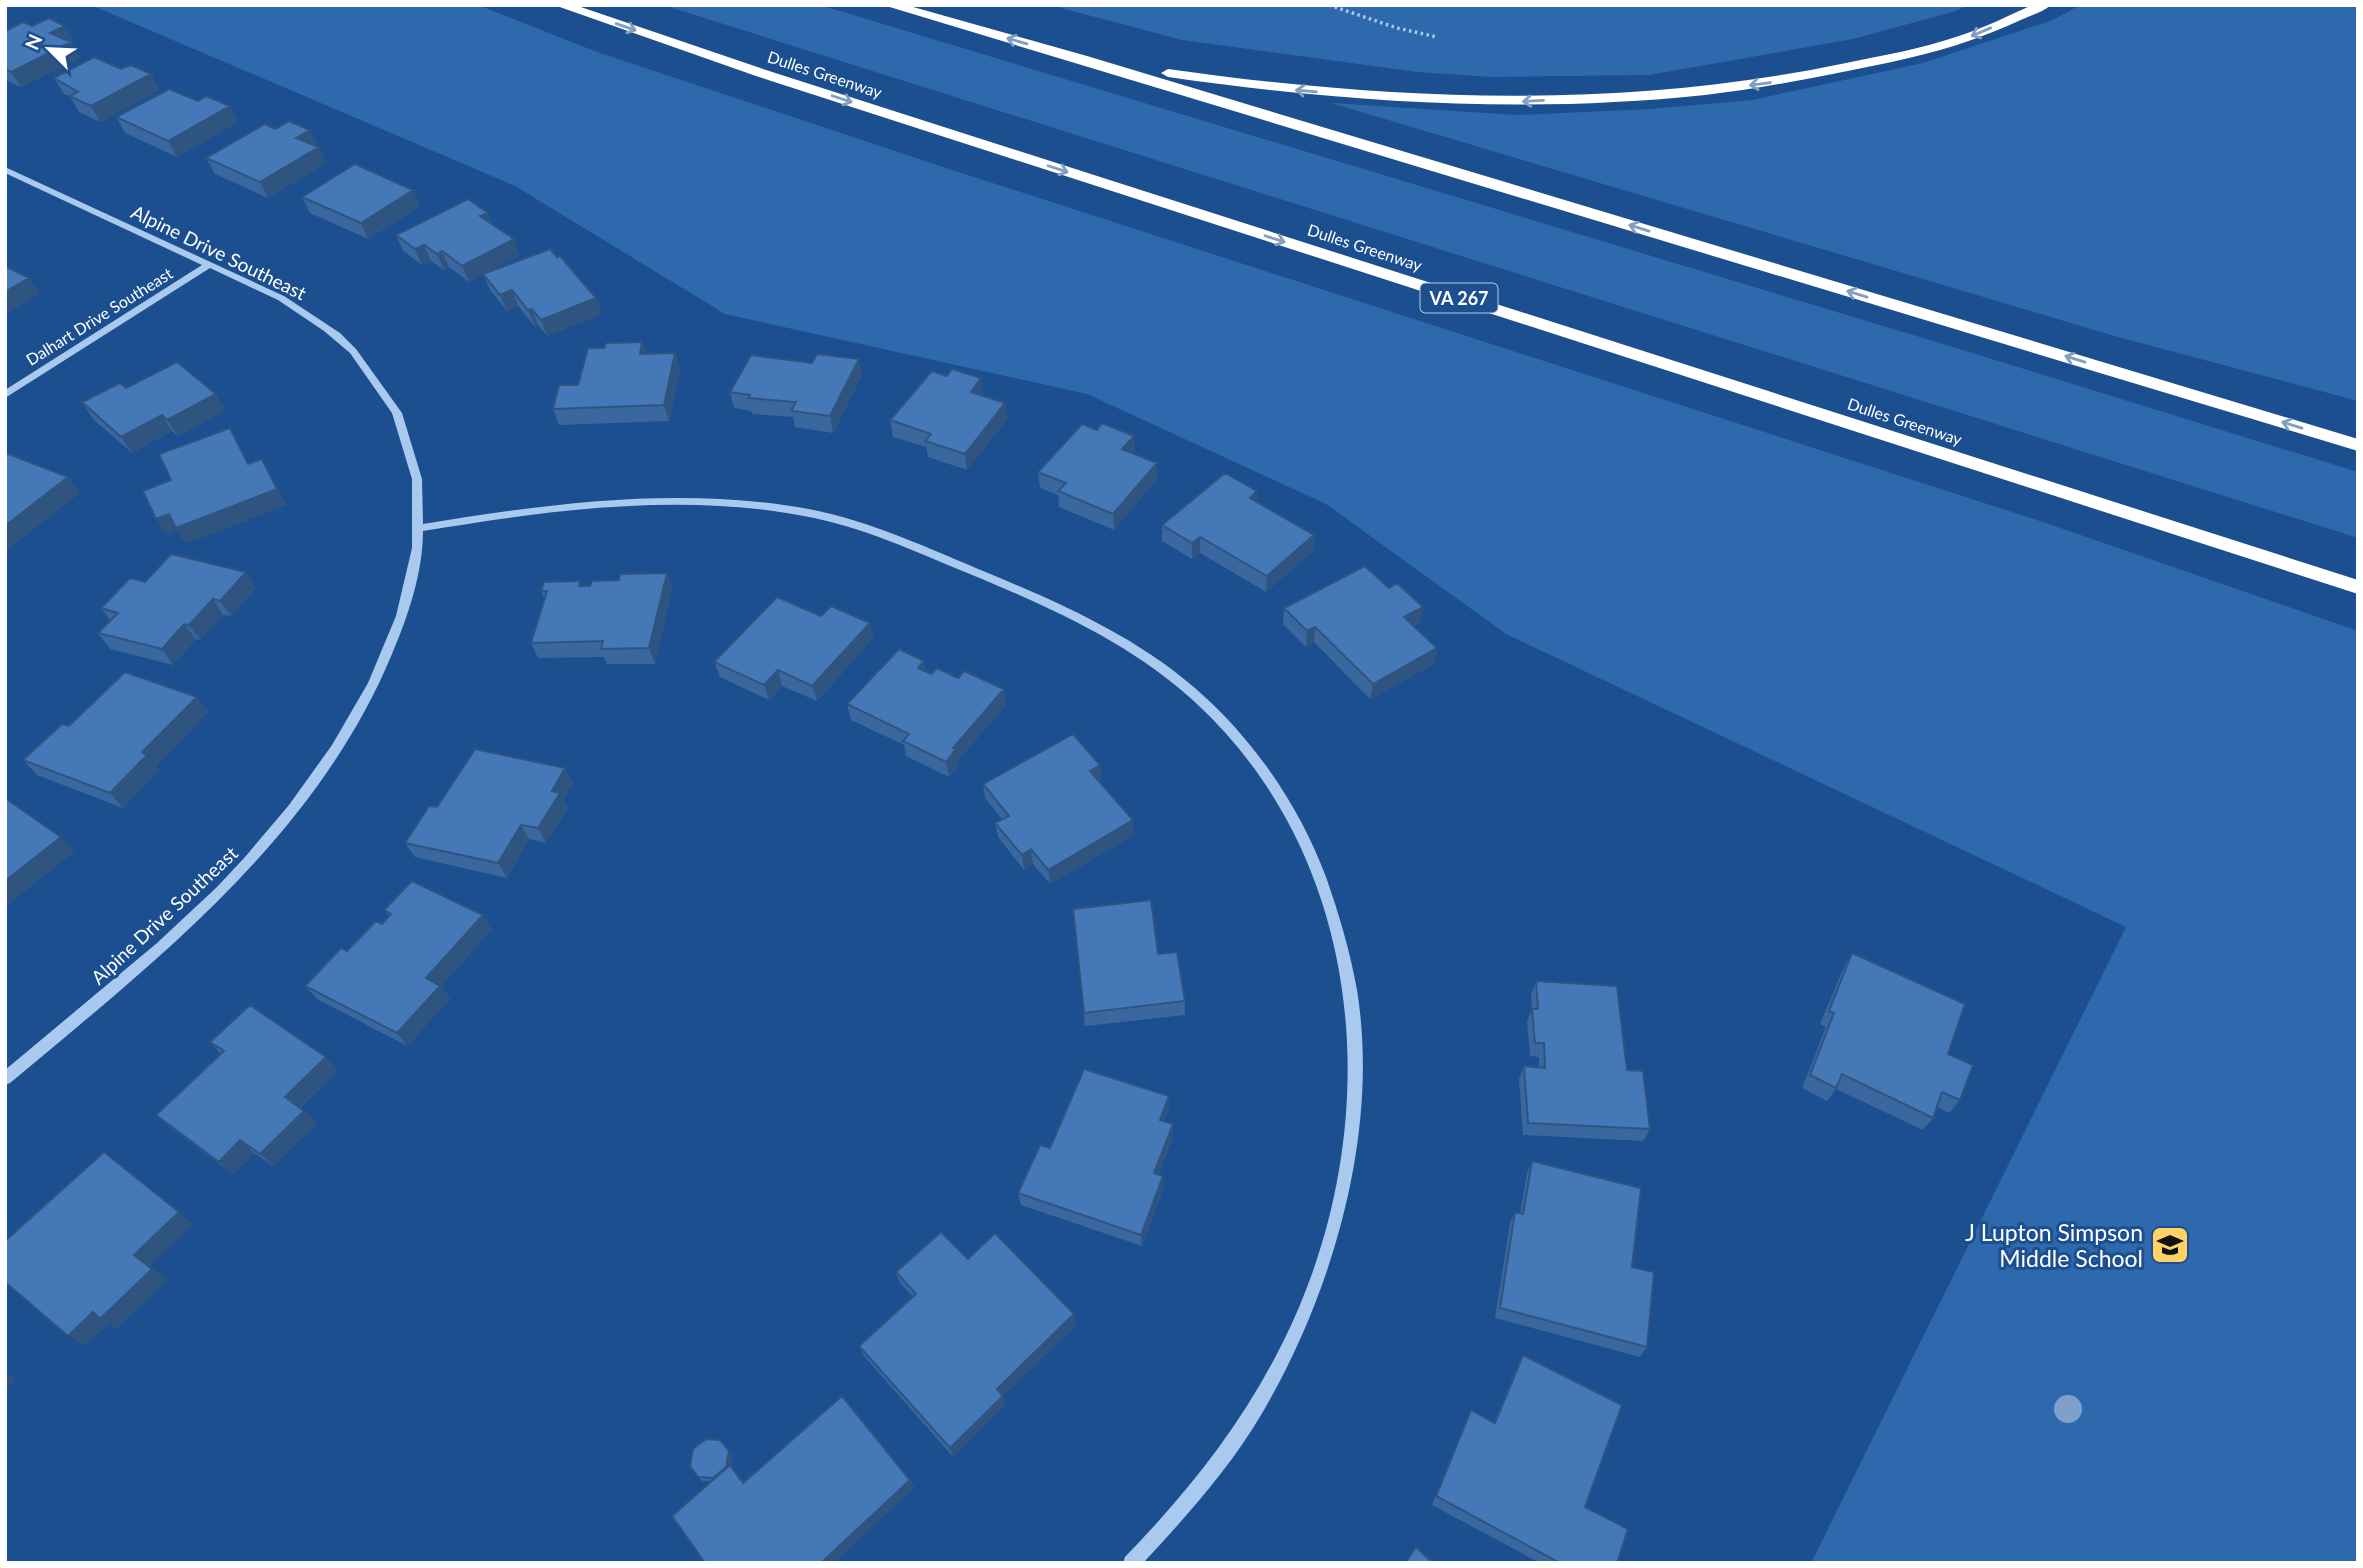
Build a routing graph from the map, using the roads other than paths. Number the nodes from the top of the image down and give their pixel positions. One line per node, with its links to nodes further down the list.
1 (561, 5): 10 (highway, Dulles Greenway / VA 267, one-way to 10)
2 (890, 5): 4 (highway, one-way to 2)
3 (2044, 5): 4 (highway, one-way to 4)
4 (1082, 59): 8 (highway, one-way to 4)
5 (5, 170): 6 (street, Alpine Drive Southeast)
6 (210, 264): 7 (street, Dalhart Drive Southeast); 9 (street, Alpine Drive Southeast)
7 (5, 395)
8 (2358, 445)
9 (419, 528): 11 (street, Alpine Drive Southeast); 12 (street)
10 (2358, 587)
11 (5, 1079)
12 (1131, 1563)

